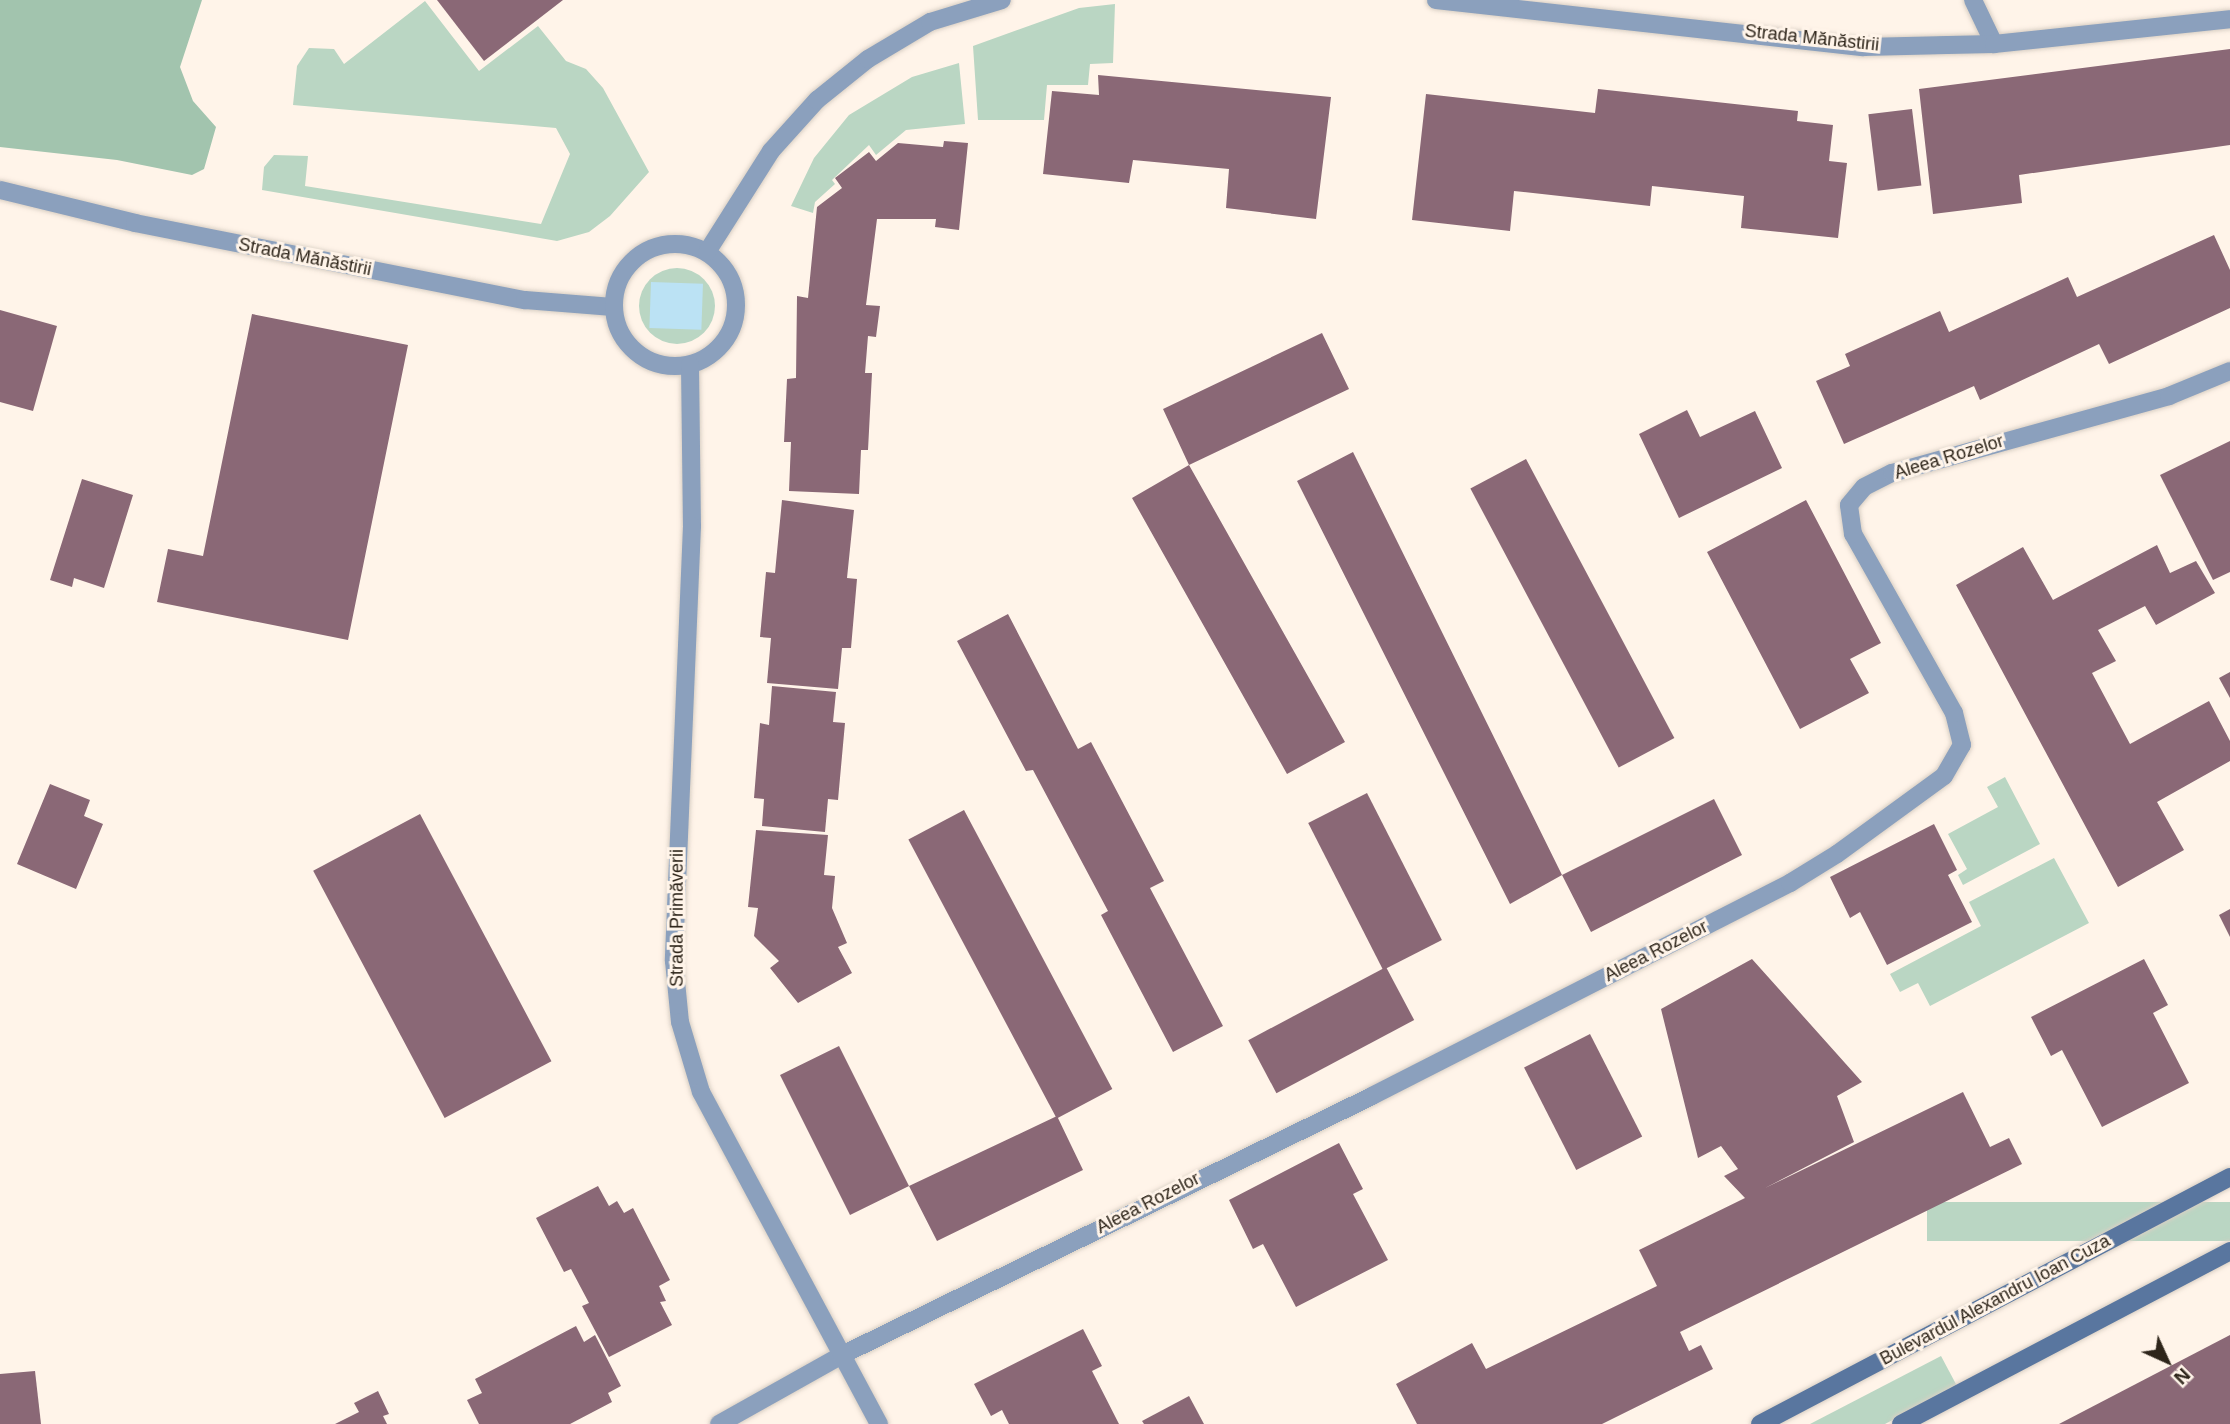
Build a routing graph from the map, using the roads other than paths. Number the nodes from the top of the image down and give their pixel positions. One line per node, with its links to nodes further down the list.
1 (1002, 0): 7 (street)
2 (1436, 0): 5 (street, Strada Mănăstirii)
3 (1973, 0): 5 (street)
4 (2230, 19): 5 (street, Strada Mănăstirii)
5 (1994, 44)
6 (0, 190): 8 (street, Strada Mănăstirii)
7 (706, 252): 8 (street); 9 (street)
8 (613, 307): 9 (street)
9 (690, 365): 13 (street, Strada Primăverii)
10 (2230, 371): 13 (street, Aleea Rozelor)
11 (2230, 1177): 16 (main road, Bulevardul Alexandru Ioan Cuza)
12 (2230, 1251): 17 (main road)
13 (842, 1356): 14 (street, Aleea Rozelor); 15 (street, Strada Primăverii)
14 (719, 1424)
15 (879, 1424)
16 (1760, 1424)
17 (1901, 1424)

